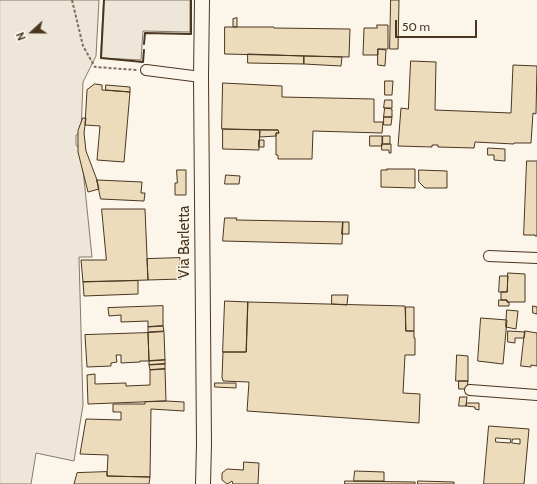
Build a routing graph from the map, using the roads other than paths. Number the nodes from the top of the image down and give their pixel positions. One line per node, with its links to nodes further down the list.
1 (202, 0): 3 (main road, Via Barletta)
2 (146, 70): 3 (street)
3 (201, 77): 8 (main road, Via Barletta)
4 (489, 256): 5 (street)
5 (537, 258)
6 (470, 390): 7 (street)
7 (537, 395)
8 (203, 484)

